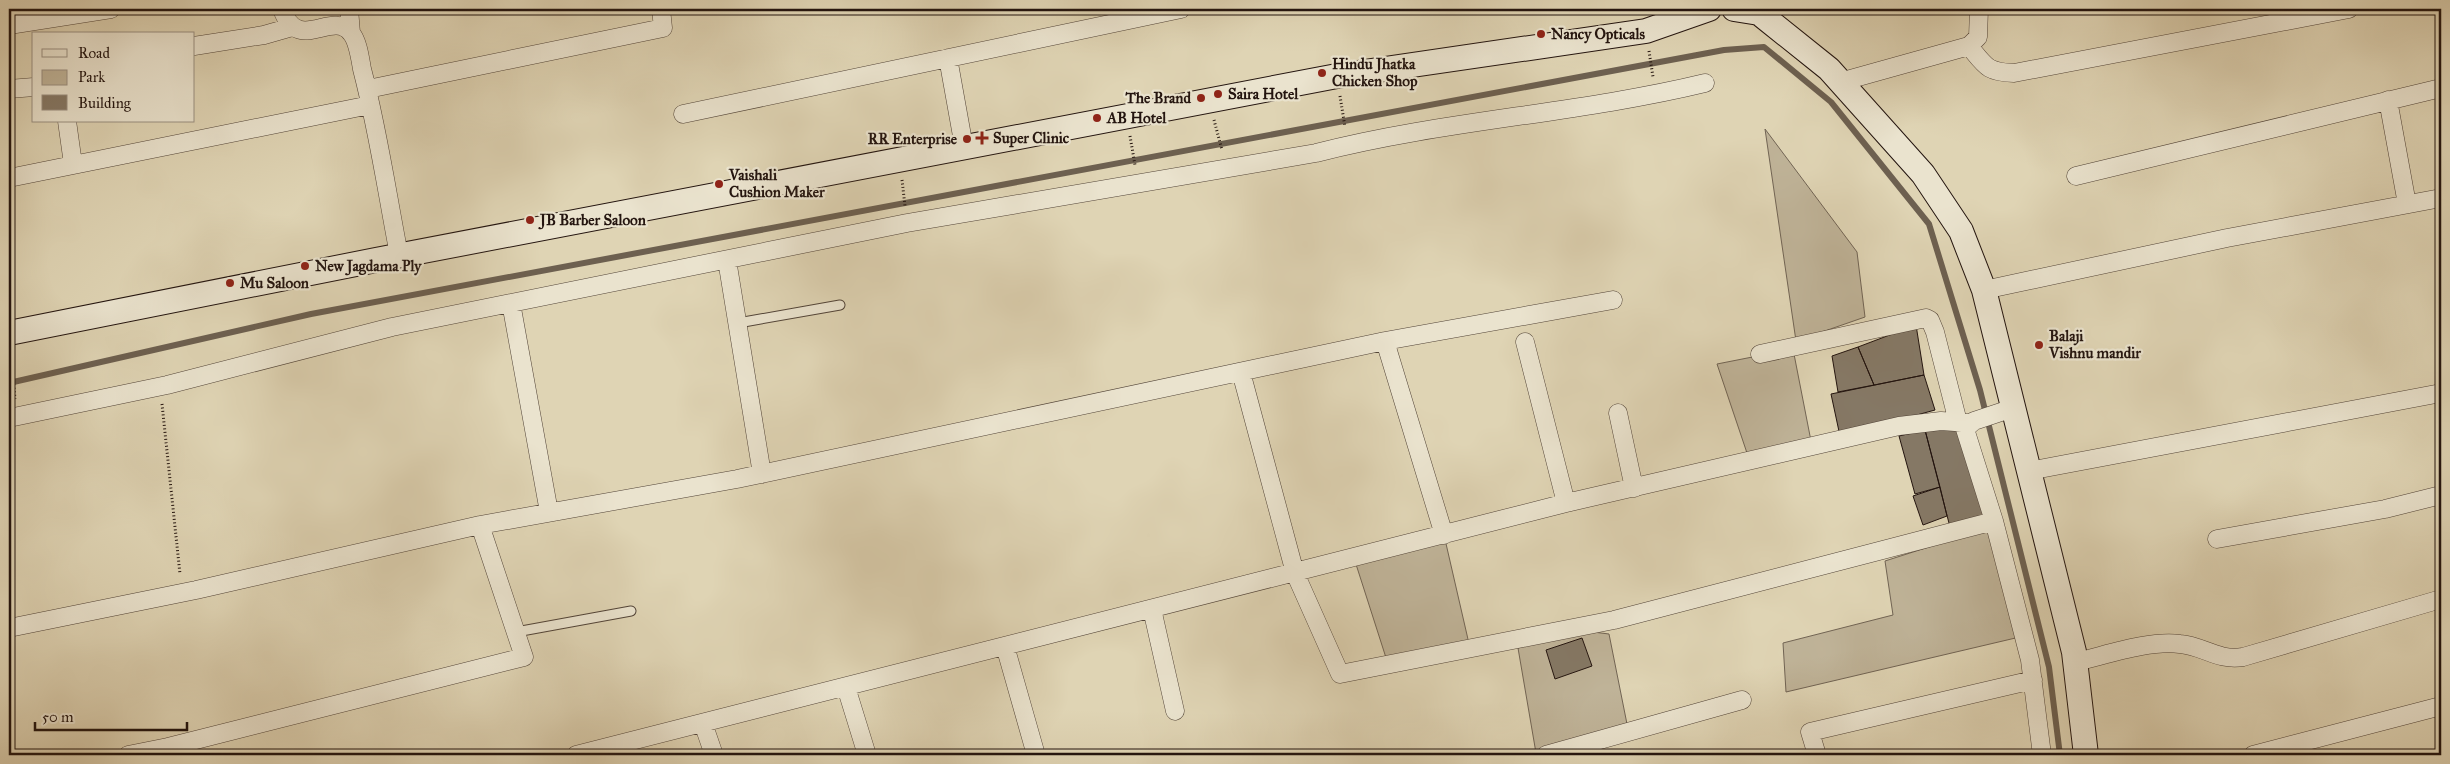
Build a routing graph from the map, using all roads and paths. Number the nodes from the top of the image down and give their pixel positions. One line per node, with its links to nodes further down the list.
1 (111, 9): 10 (street)
2 (282, 9): 11 (street)
3 (349, 9): 12 (street)
4 (661, 9): 23 (street)
5 (1180, 9): 16 (street)
6 (1709, 9): 31 (street)
7 (1734, 9): 18 (street)
8 (1979, 9): 14 (street)
9 (2349, 9): 14 (street)
10 (9, 25)
11 (292, 27): 12 (street); 13 (street)
12 (351, 32): 23 (street)
13 (195, 46)
14 (1969, 46): 18 (street)
15 (1649, 49): 17 (path)
16 (948, 58): 26 (street); 31 (street)
17 (1653, 78)
18 (1840, 82): 43 (street)
19 (1705, 83): 42 (street)
20 (32, 87): 22 (street)
21 (2441, 88): 25 (street)
22 (9, 89)
23 (369, 97): 33 (street); 41 (street)
24 (1340, 100): 28 (path)
25 (2388, 100): 35 (street); 39 (street)
26 (683, 114)
27 (67, 122): 33 (street)
28 (1345, 125)
29 (1217, 129): 32 (path)
30 (1131, 142): 34 (path)
31 (964, 147): 41 (street)
32 (1222, 150)
33 (74, 164): 36 (street)
34 (1135, 169)
35 (2076, 176)
36 (9, 178)
37 (902, 183): 40 (path)
38 (2441, 198): 39 (street)
39 (2407, 204): 43 (street)
40 (906, 208)
41 (399, 255): 49 (street)
42 (728, 260): 45 (street); 47 (street)
43 (1984, 290): 56 (street)
44 (1613, 300): 48 (street)
45 (511, 303): 53 (street); 65 (street)
46 (840, 305): 47 (lane)
47 (738, 323): 61 (street)
48 (1385, 341): 52 (street); 68 (street)
49 (10, 342): 54 (path)
50 (1526, 342): 64 (street)
51 (1760, 354): 59 (street)
52 (1241, 372): 61 (street); 70 (street)
53 (160, 386): 58 (street); 71 (path)
54 (14, 392)
55 (2441, 392): 60 (street)
56 (2004, 411): 59 (street); 60 (street)
57 (1618, 413): 62 (street)
58 (9, 418)
59 (1967, 422): 62 (street); 66 (street)
60 (2029, 471): 78 (street)
61 (762, 474): 65 (street)
62 (1634, 488): 64 (street)
63 (2441, 495): 69 (street)
64 (1566, 503): 68 (street)
65 (549, 512): 67 (street)
66 (1994, 521): 70 (street); 79 (street)
67 (480, 525): 71 (street); 76 (street)
68 (1444, 535): 70 (street)
69 (2217, 539)
70 (1295, 573): 73 (street)
71 (182, 593): 75 (street)
72 (2441, 599): 78 (street)
73 (1152, 609): 77 (street); 83 (street)
74 (631, 610): 76 (lane)
75 (9, 628)
76 (516, 632): 85 (street)
77 (1005, 646): 80 (street); 90 (street)
78 (2076, 662): 94 (street)
79 (2033, 680): 92 (street); 93 (street)
80 (846, 687): 84 (street); 89 (street)
81 (1742, 700): 91 (street)
82 (2441, 706): 95 (street)
83 (1175, 711)
84 (703, 723): 87 (street); 88 (street)
85 (169, 751): 86 (street)
86 (128, 755)
87 (576, 755)
88 (714, 755)
89 (867, 755)
90 (1036, 755)
91 (1546, 755)
92 (1817, 755)
93 (2042, 755)
94 (2086, 755)
95 (2253, 755)

